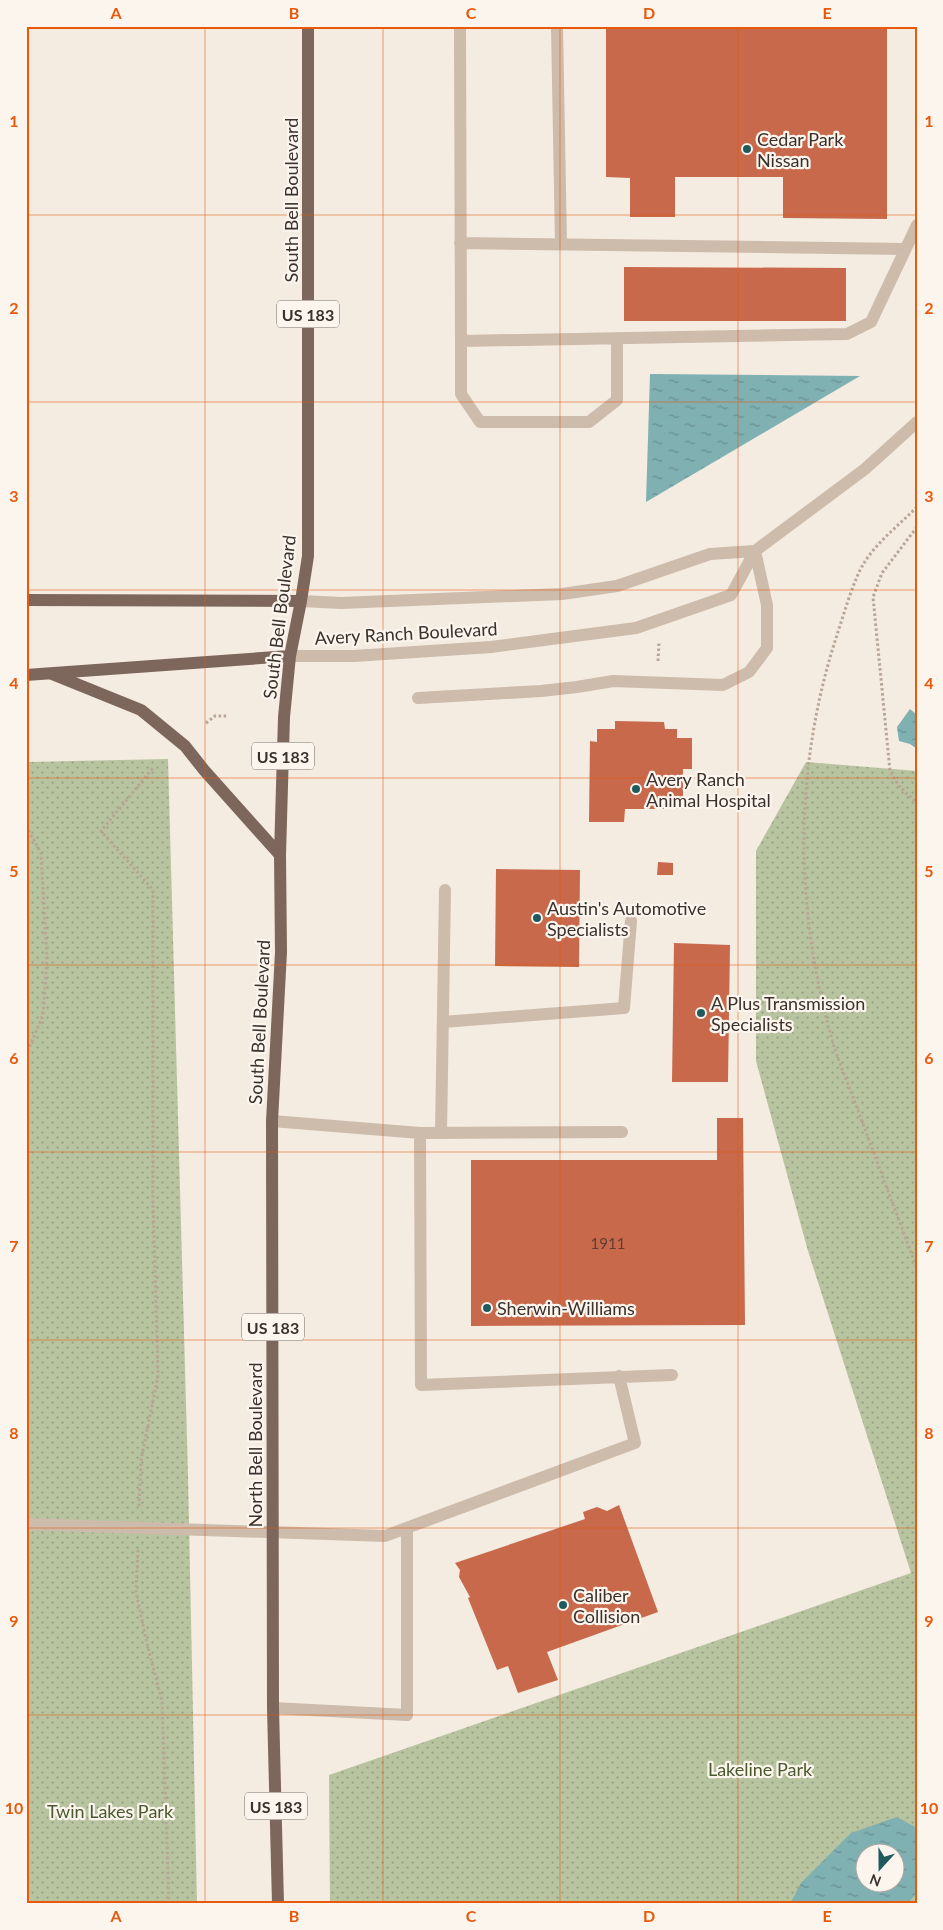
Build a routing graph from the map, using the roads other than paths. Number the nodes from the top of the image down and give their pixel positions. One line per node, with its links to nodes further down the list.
1 (308, 26): 13 (main road, South Bell Boulevard / US 183)
2 (460, 26): 5 (street)
3 (557, 26): 6 (street)
4 (917, 225): 7 (street)
5 (460, 243): 6 (street); 9 (street)
6 (561, 244): 7 (street)
7 (905, 249): 8 (street)
8 (617, 338): 9 (street); 9 (street)
9 (461, 342)
10 (917, 422): 11 (street, Avery Ranch Boulevard)
11 (755, 551): 13 (street, Avery Ranch Boulevard); 14 (street, Avery Ranch Boulevard); 17 (street)
12 (26, 600): 13 (main road, Avery Ranch Boulevard)
13 (302, 601): 14 (main road, South Bell Boulevard / US 183)
14 (290, 656): 16 (main road, Avery Ranch Boulevard); 18 (main road, South Bell Boulevard / US 183)
15 (26, 674): 16 (main road, Avery Ranch Boulevard)
16 (52, 674): 18 (main road)
17 (418, 698)
18 (280, 856): 22 (main road, South Bell Boulevard / US 183)
19 (445, 890): 21 (street)
20 (631, 921): 21 (street)
21 (443, 1022): 25 (street)
22 (272, 1122): 24 (street); 30 (main road, North Bell Boulevard / US 183)
23 (622, 1132): 25 (street)
24 (420, 1133): 25 (street); 27 (street)
25 (441, 1133)
26 (672, 1375): 27 (street)
27 (619, 1376): 29 (street)
28 (26, 1524): 30 (street)
29 (407, 1529): 30 (street); 31 (street)
30 (273, 1534): 31 (main road, North Bell Boulevard / US 183)
31 (273, 1708): 32 (main road, US 183)
32 (278, 1904)

